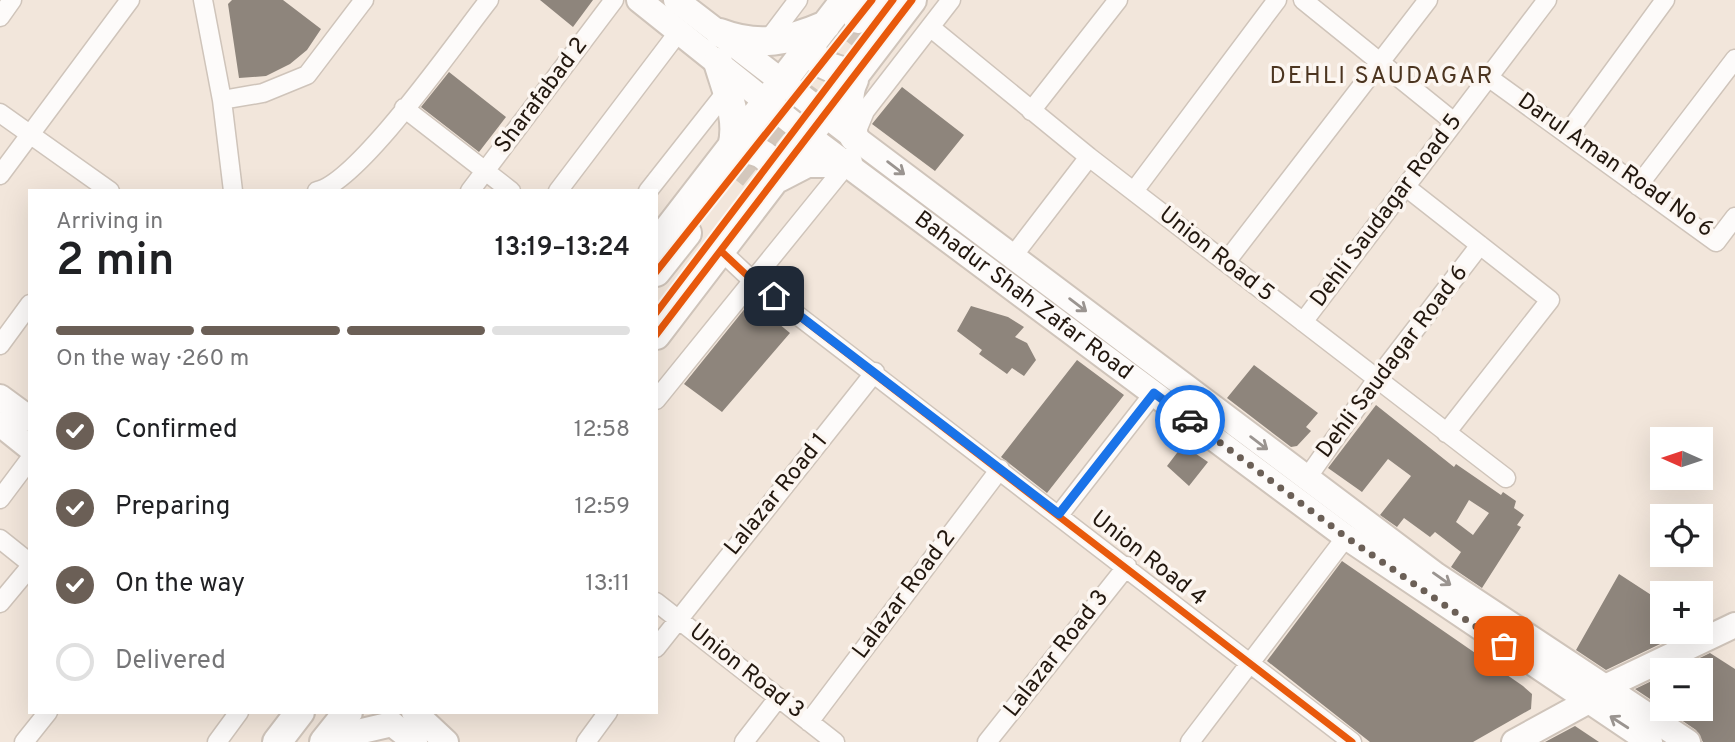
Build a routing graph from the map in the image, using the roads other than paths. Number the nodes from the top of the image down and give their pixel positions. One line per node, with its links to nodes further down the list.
1 (12, 0): 20 (street)
2 (130, 0): 39 (street)
3 (204, 0): 33 (street)
4 (364, 0): 33 (street)
5 (489, 0): 34 (street)
6 (614, 0): 44 (street, Sharafabad 2)
7 (639, 0): 22 (main road, Bahadur Shah Zafar Road)
8 (677, 0): 23 (main road)
9 (798, 0): 25 (street)
10 (893, 0): 19 (main road)
11 (912, 0): 29 (main road)
12 (951, 0): 21 (street)
13 (1118, 0): 35 (street)
14 (1277, 0): 56 (street)
15 (1304, 0): 27 (street)
16 (1427, 0): 27 (street)
17 (1547, 0): 30 (street, Dehli Saudagar Road 5)
18 (1665, 0): 40 (street)
19 (862, 11): 24 (main road)
20 (0, 17)
21 (930, 27): 35 (street, Union Road 5); 42 (street)
22 (680, 30): 28 (main road, Bahadur Shah Zafar Road); 54 (street)
23 (720, 33): 25 (main road)
24 (819, 34): 25 (main road); 29 (main road); 32 (main road)
25 (760, 50): 32 (main road, Bahadur Shah Zafar Road)
26 (1735, 59): 47 (street)
27 (1381, 60): 37 (street); 62 (street)
28 (719, 62): 31 (main road); 32 (main road, Bahadur Shah Zafar Road)
29 (858, 71): 38 (main road); 42 (main road)
30 (1489, 77): 37 (street, Dehli Saudagar Road 5); 40 (street, Darul Aman Road No 6)
31 (726, 92): 41 (main road); 55 (street)
32 (776, 92): 38 (main road, Bahadur Shah Zafar Road); 41 (main road)
33 (222, 100): 50 (street)
34 (404, 108): 44 (street); 51 (street)
35 (1031, 111): 43 (street, Union Road 5)
36 (0, 113): 39 (street)
37 (1454, 122): 48 (street, Dehli Saudagar Road 5)
38 (817, 125): 42 (main road, Bahadur Shah Zafar Road); 46 (main road)
39 (30, 134): 45 (street); 49 (street)
40 (1567, 134): 47 (street, Darul Aman Road No 6)
41 (732, 147): 46 (main road); 58 (main road)
42 (851, 150): 46 (main road); 61 (main road, Bahadur Shah Zafar Road, one-way to 61); 64 (street); 72 (main road, Bahadur Shah Zafar Road)
43 (1089, 158): 56 (street, Union Road 5); 61 (street)
44 (485, 173): 52 (street, Sharafabad 2); 53 (street)
45 (0, 175)
46 (776, 178): 60 (main road)
47 (1638, 186): 57 (street, Darul Aman Road No 6)
48 (1406, 187): 59 (street); 67 (street, Dehli Saudagar Road 5)
49 (107, 189)
50 (233, 189)
51 (325, 189)
52 (472, 189)
53 (507, 189)
54 (560, 189)
55 (650, 189)
56 (1134, 191): 62 (street, Union Road 5)
57 (1735, 217)
58 (658, 242)
59 (1480, 245): 71 (street, Dehli Saudagar Road 6); 77 (street)
60 (721, 251): 64 (street, Union Road 4); 68 (main road)
61 (1013, 256): 81 (main road, Bahadur Shah Zafar Road, one-way to 81)
62 (1226, 262): 67 (street, Union Road 5)
63 (658, 270): 66 (main road)
64 (753, 281): 70 (street, Union Road 4); 74 (street)
65 (28, 307): 69 (street)
66 (658, 310)
67 (1303, 322): 71 (street, Union Road 5)
68 (658, 332)
69 (0, 345)
70 (875, 372): 80 (street, Union Road 4); 92 (street, Lalazar Road 1)
71 (1377, 379): 77 (street, Union Road 5); 81 (street, Dehli Saudagar Road 6)
72 (1154, 393): 84 (street); 85 (main road, Bahadur Shah Zafar Road)
73 (0, 397): 75 (main road)
74 (658, 398)
75 (28, 418)
76 (0, 424): 78 (main road)
77 (1447, 433): 82 (street, Union Road 5)
78 (28, 446)
79 (28, 462): 83 (street)
80 (1000, 469): 84 (street, Union Road 4); 104 (street, Lalazar Road 2)
81 (1307, 478): 96 (main road, Bahadur Shah Zafar Road, one-way to 96)
82 (1506, 478)
83 (0, 499)
84 (1059, 514): 88 (street, Union Road 4)
85 (1346, 537): 95 (street); 96 (main road, Bahadur Shah Zafar Road)
86 (0, 539): 87 (street)
87 (28, 563)
88 (1126, 566): 95 (street, Union Road 4); 116 (street, Lalazar Road 3)
89 (28, 568): 90 (street)
90 (0, 604)
91 (658, 604): 92 (street, Union Road 3)
92 (678, 619): 94 (street, Lalazar Road 1); 97 (street, Union Road 3)
93 (1735, 625): 96 (main road)
94 (658, 645)
95 (1250, 663): 117 (street); 118 (street, Union Road 4)
96 (1595, 695): 119 (main road); 120 (main road, one-way to 96); 121 (main road)
97 (778, 698): 104 (street, Union Road 3); 114 (street)
98 (46, 714): 107 (street)
99 (236, 714): 108 (street)
100 (298, 714): 106 (main road)
101 (346, 714): 109 (main road)
102 (416, 714): 112 (main road)
103 (607, 714): 113 (street)
104 (809, 722): 115 (street, Union Road 3)
105 (390, 726): 110 (main road); 111 (main road)
106 (281, 730)
107 (24, 742)
108 (216, 742)
109 (324, 742)
110 (332, 742)
111 (415, 742)
112 (446, 742)
113 (586, 742)
114 (744, 742)
115 (835, 742)
116 (987, 742)
117 (1190, 742)
118 (1352, 742)
119 (1514, 742)
120 (1650, 742)
121 (1688, 742)

